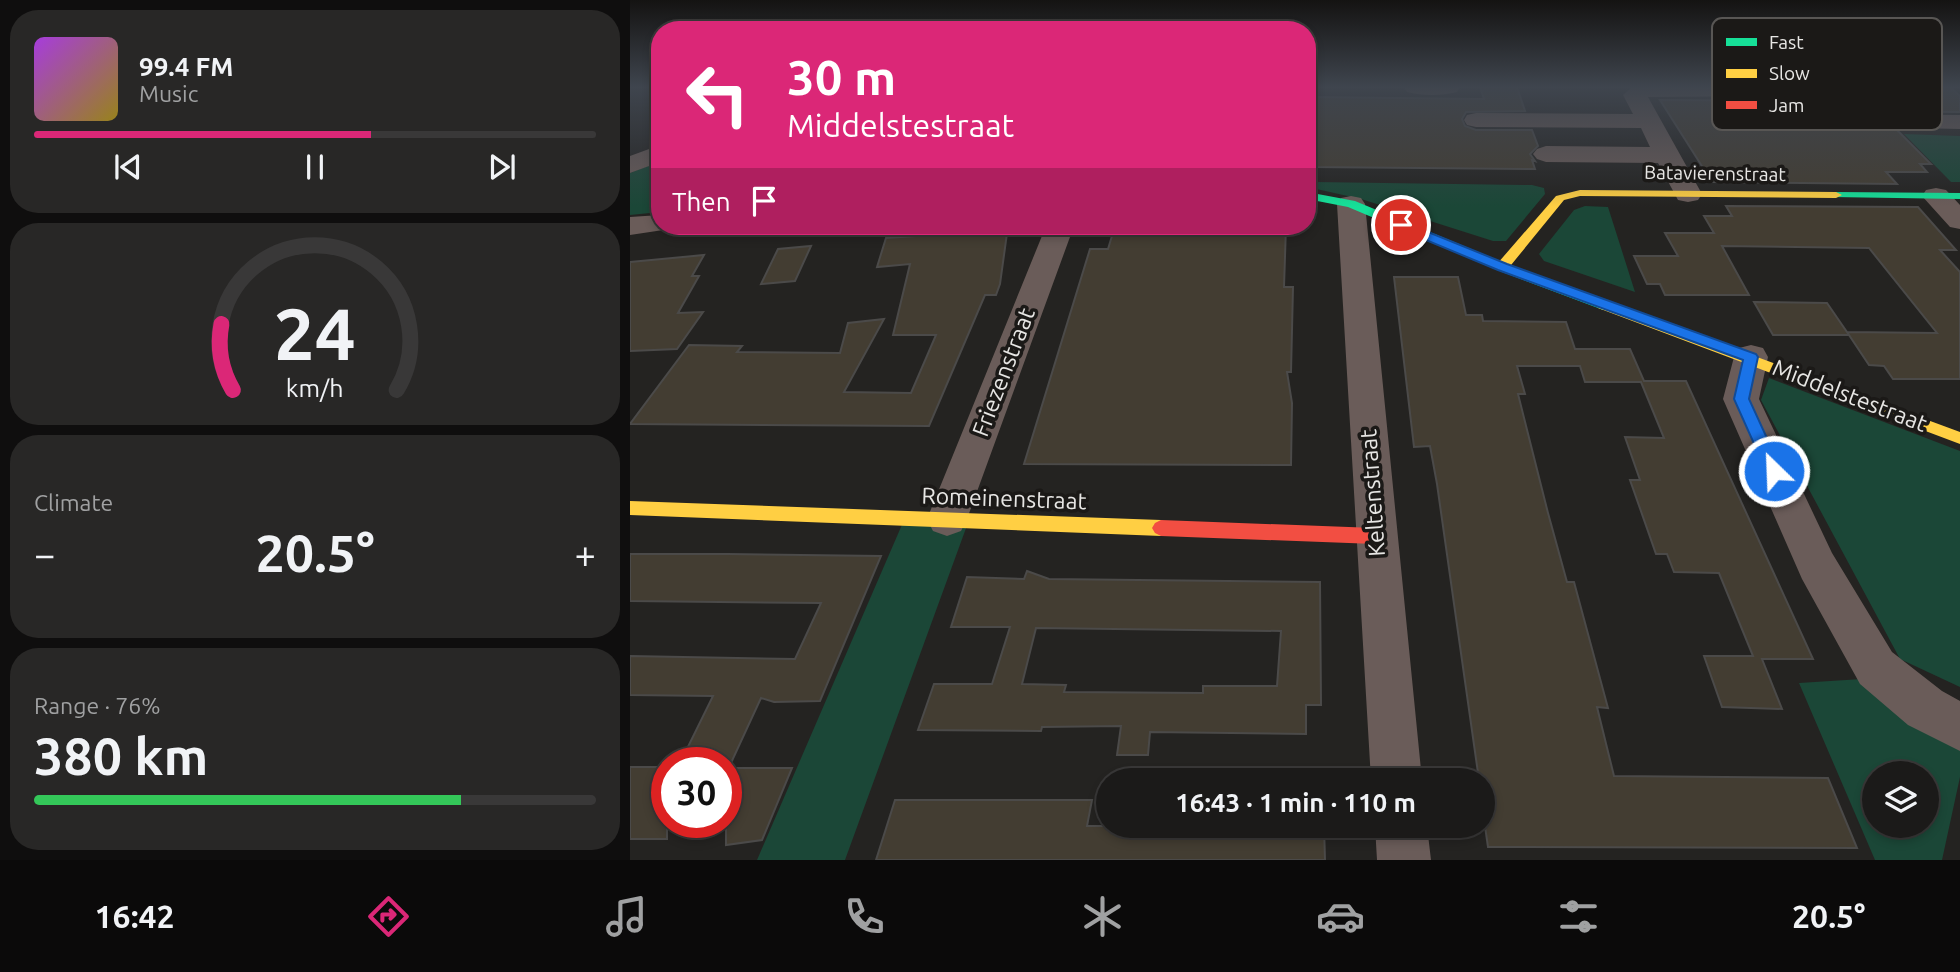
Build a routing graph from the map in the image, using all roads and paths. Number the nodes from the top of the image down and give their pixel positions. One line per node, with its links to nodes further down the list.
1 (1652, 127): 3 (street)
2 (1546, 154): 3 (street)
3 (1668, 155): 6 (street)
4 (651, 157): 5 (street)
5 (630, 165)
6 (1688, 194): 7 (street, Batavierenstraat); 14 (street, Batavierenstraat)
7 (1948, 196): 10 (street)
8 (1316, 197): 9 (street, Middelstestraat)
9 (1351, 204): 14 (street, Middelstestraat); 19 (street, Keltenstraat)
10 (1960, 221)
11 (651, 224): 12 (street)
12 (630, 226)
13 (1057, 235): 18 (street, Friezenstraat)
14 (1502, 267): 15 (street, Middelstestraat)
15 (1751, 357): 16 (street, Middelstestraat); 20 (street)
16 (1960, 438)
17 (630, 508): 18 (street, Romeinenstraat)
18 (947, 519): 19 (street, Romeinenstraat)
19 (1376, 536): 21 (street, Keltenstraat)
20 (1960, 727)
21 (1396, 768)
22 (1402, 838): 23 (street)
23 (1404, 860)

